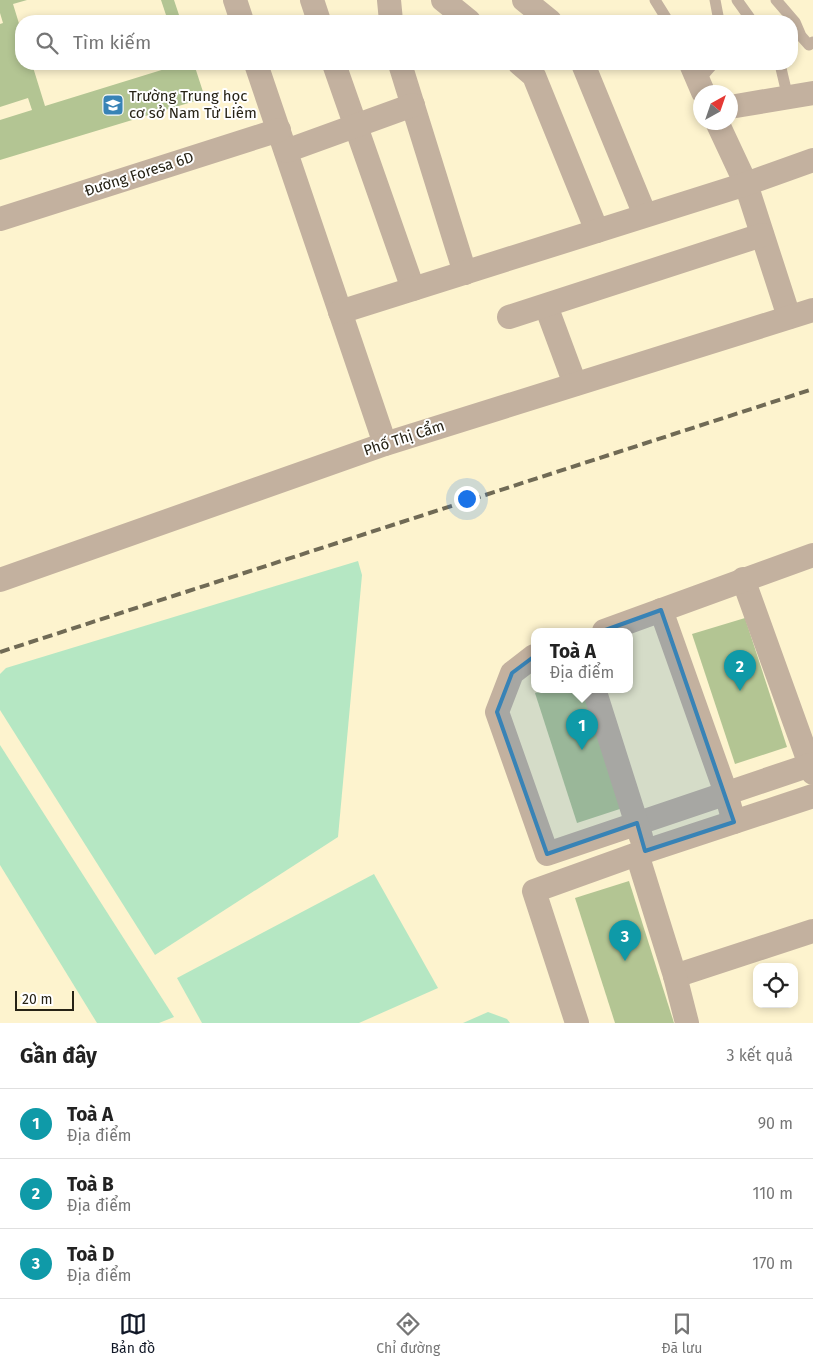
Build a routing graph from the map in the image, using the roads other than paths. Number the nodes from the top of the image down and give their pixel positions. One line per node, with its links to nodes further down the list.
1 (235, 0): 10 (street)
2 (312, 0): 11 (street)
3 (389, 0): 12 (street)
4 (443, 0): 13 (street)
5 (524, 0): 14 (street)
6 (655, 0): 15 (lane)
7 (715, 0): 16 (lane)
8 (737, 0): 17 (lane)
9 (776, 0): 18 (lane)
10 (240, 15)
11 (317, 15)
12 (390, 15)
13 (462, 15)
14 (543, 15)
15 (664, 15)
16 (718, 15)
17 (748, 15)
18 (789, 15)
19 (798, 29): 20 (lane)
20 (813, 42)
21 (258, 70): 33 (street)
22 (336, 70): 31 (street)
23 (402, 70): 29 (street)
24 (527, 70): 38 (street)
25 (585, 70): 36 (street)
26 (781, 70): 28 (lane)
27 (813, 93): 28 (street)
28 (788, 98): 30 (street)
29 (413, 105): 31 (street, Đường Foresa 6D); 40 (street)
30 (738, 106)
31 (356, 126): 33 (street, Đường Foresa 6D); 41 (street)
32 (721, 130): 35 (street)
33 (282, 140): 37 (street, Đường Foresa 6D); 44 (street)
34 (813, 160): 35 (street)
35 (746, 184): 36 (street); 39 (street)
36 (645, 216): 38 (street)
37 (0, 219)
38 (598, 231): 40 (street)
39 (762, 235): 42 (street); 46 (street)
40 (465, 273): 41 (street)
41 (413, 289): 44 (street)
42 (546, 306): 45 (street); 47 (street)
43 (813, 310): 46 (street, Phố Thị Cẩm)
44 (340, 312): 48 (street)
45 (509, 317)
46 (789, 317): 47 (street, Phố Thị Cẩm)
47 (575, 384): 48 (street, Phố Thị Cẩm)
48 (385, 444): 50 (street, Phố Thị Cẩm)
49 (813, 555): 51 (street)
50 (1, 577)
51 (743, 579): 52 (street); 56 (street)
52 (660, 610): 53 (street); 57 (street)
53 (612, 628)
54 (531, 658): 60 (street)
55 (595, 693): 60 (street)
56 (812, 767): 57 (street)
57 (726, 793): 59 (street); 60 (street)
58 (813, 796): 59 (street)
59 (734, 822): 61 (street)
60 (638, 823): 61 (street)
61 (641, 852): 63 (street); 64 (street)
62 (813, 931): 63 (street)
63 (675, 976): 65 (street)
64 (577, 1023)
65 (687, 1023)

